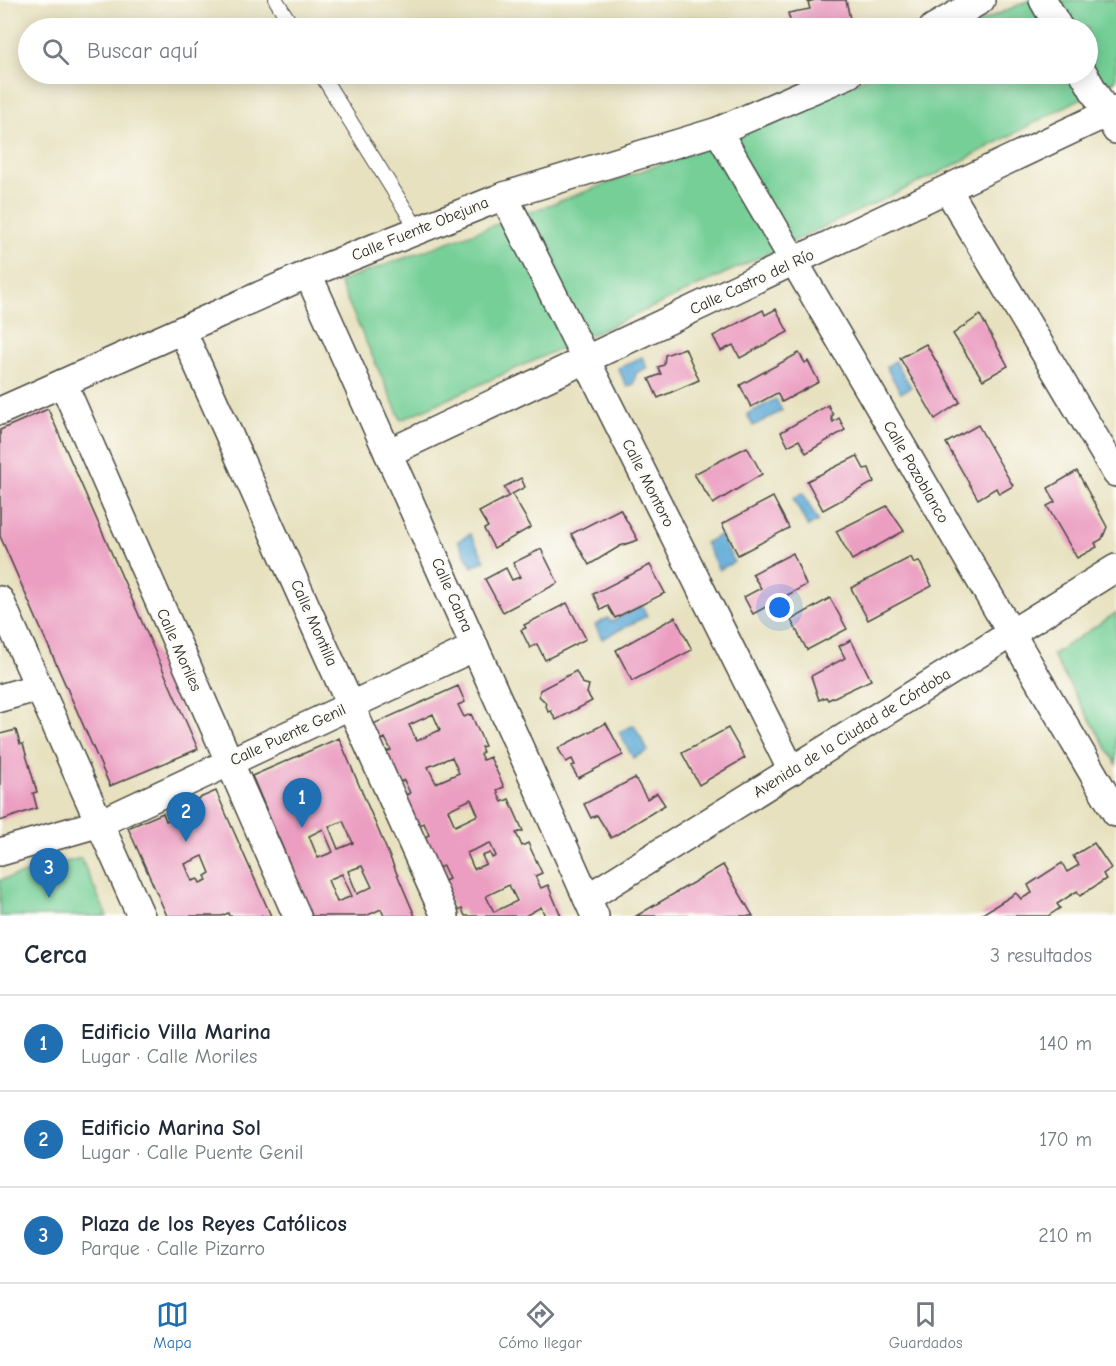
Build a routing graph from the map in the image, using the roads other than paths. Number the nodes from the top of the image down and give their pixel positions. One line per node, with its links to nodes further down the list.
1 (276, 0): 4 (lane)
2 (981, 0): 5 (street)
3 (1043, 0): 6 (street)
4 (287, 18)
5 (950, 18)
6 (1053, 18)
7 (327, 84): 14 (lane)
8 (826, 84): 11 (street, Calle Fuente Obejuna)
9 (1091, 84): 10 (street)
10 (1113, 118): 12 (street, Calle Castro del Río)
11 (717, 131): 13 (street, Calle Fuente Obejuna); 15 (street, Calle Pozoblanco)
12 (948, 190): 15 (street, Calle Castro del Río); 22 (street)
13 (504, 196): 14 (street, Calle Fuente Obejuna); 18 (street, Calle Montoro)
14 (418, 230): 16 (street, Calle Fuente Obejuna)
15 (794, 262): 18 (street, Calle Castro del Río); 25 (street, Calle Pozoblanco)
16 (308, 274): 17 (street, Calle Fuente Obejuna); 21 (street, Calle Cabra)
17 (182, 330): 19 (street, Calle Fuente Obejuna); 29 (street, Calle Montilla)
18 (586, 360): 21 (street, Calle Castro del Río); 31 (street, Calle Montoro)
19 (63, 383): 20 (street, Calle Fuente Obejuna); 30 (street, Calle Moriles)
20 (0, 411)
21 (388, 453): 26 (street, Calle Cabra)
22 (1116, 473)
23 (1116, 568): 25 (street, Avenida de la Ciudad de Córdoba)
24 (0, 600): 27 (street)
25 (1011, 634): 31 (street, Avenida de la Ciudad de Córdoba); 32 (street, Calle Pozoblanco)
26 (475, 647): 29 (street, Calle Puente Genil); 35 (street, Calle Cabra)
27 (39, 687): 28 (street); 33 (street)
28 (0, 699)
29 (351, 706): 30 (street, Calle Puente Genil); 38 (street, Calle Montilla)
30 (229, 763): 33 (street, Calle Puente Genil); 37 (street, Calle Moriles)
31 (792, 771): 35 (street, Avenida de la Ciudad de Córdoba)
32 (1116, 813)
33 (100, 823): 34 (street, Calle Puente Genil); 36 (street)
34 (0, 852)
35 (591, 907)
36 (141, 916)
37 (297, 916)
38 (445, 916)

